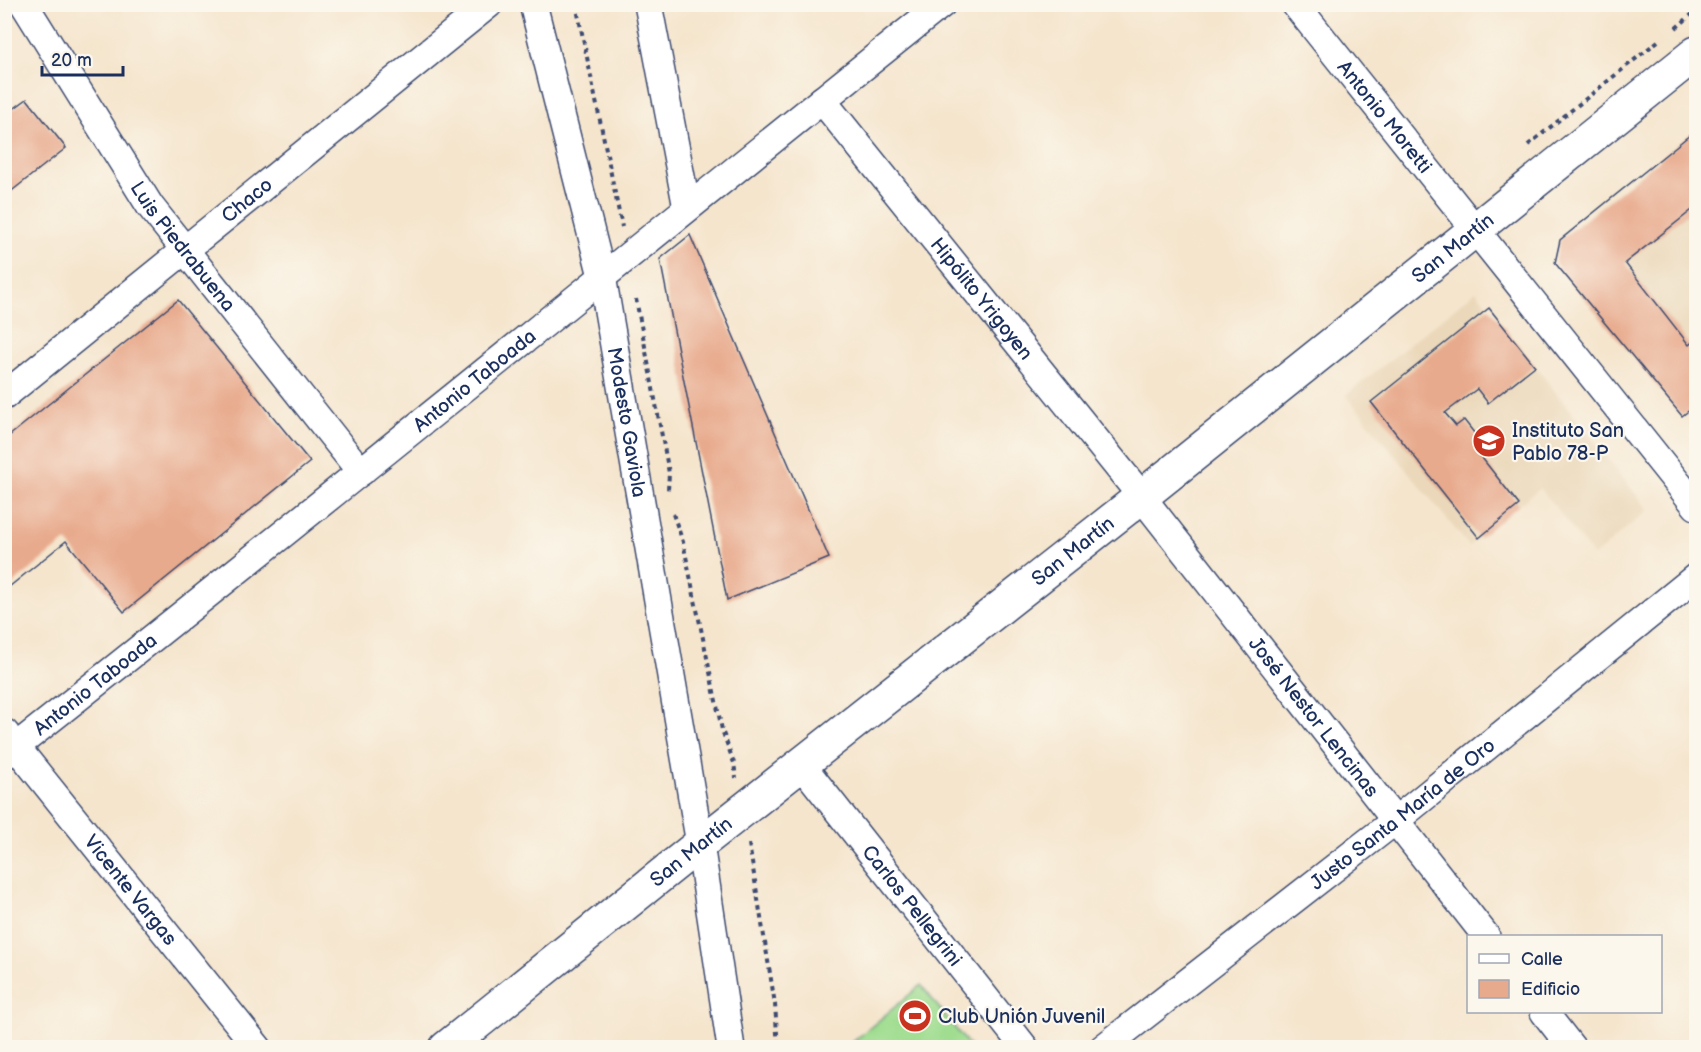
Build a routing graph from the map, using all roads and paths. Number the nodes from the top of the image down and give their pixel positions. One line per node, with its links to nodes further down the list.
1 (24, 4): 12 (street, Luis Piedrabuena)
2 (489, 4): 12 (street, Chaco)
3 (533, 4): 14 (street, Modesto Gaviola)
4 (576, 4): 13 (path)
5 (648, 4): 10 (street)
6 (942, 4): 9 (street, Antonio Taboada)
7 (1295, 4): 11 (street, Antonio Moretti)
8 (1696, 53): 11 (main road, San Martín)
9 (822, 100): 10 (street, Antonio Taboada); 18 (street, Hipólito Yrigoyen)
10 (687, 208): 13 (street, Antonio Taboada)
11 (1475, 229): 18 (main road, San Martín); 19 (street, Antonio Moretti)
12 (186, 249): 15 (street, Chaco); 16 (street, Luis Piedrabuena)
13 (626, 258): 14 (street, Antonio Taboada); 17 (path)
14 (602, 276): 16 (street, Antonio Taboada); 26 (street, Modesto Gaviola)
15 (4, 396)
16 (362, 472): 22 (street, Antonio Taboada)
17 (668, 497)
18 (1141, 497): 23 (main road, San Martín); 25 (street, José Nestor Lencinas)
19 (1696, 506)
20 (671, 511): 24 (path)
21 (1696, 578): 25 (street, Justo Santa María de Oro)
22 (8, 745): 29 (street, Vicente Vargas)
23 (801, 764): 24 (main road, San Martín); 33 (street, Carlos Pellegrini)
24 (743, 811): 26 (main road, San Martín); 32 (path)
25 (1396, 820): 27 (street, José Nestor Lencinas); 34 (street, Justo Santa María de Oro)
26 (699, 844): 30 (main road, San Martín); 31 (street, Modesto Gaviola)
27 (1485, 935)
28 (1546, 1013): 35 (street)
29 (258, 1047)
30 (446, 1047)
31 (731, 1047)
32 (778, 1047)
33 (1025, 1047)
34 (1103, 1047)
35 (1572, 1047)

